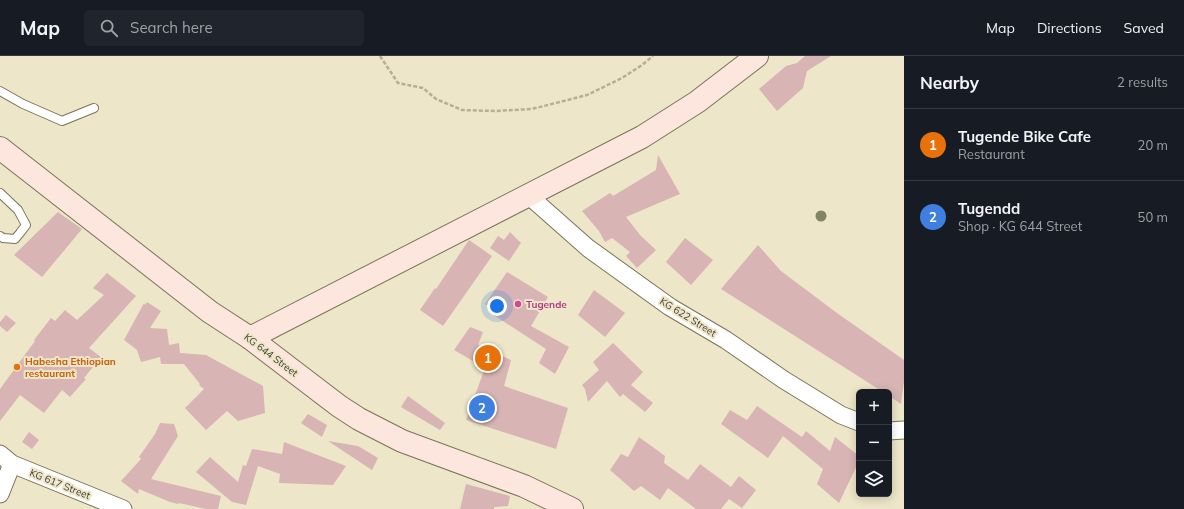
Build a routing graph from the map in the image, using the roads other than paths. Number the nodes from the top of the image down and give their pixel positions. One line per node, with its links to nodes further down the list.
1 (757, 56): 6 (main road)
2 (0, 91): 3 (lane)
3 (94, 108)
4 (0, 148): 8 (main road, KG 644 Street)
5 (0, 193): 7 (lane)
6 (528, 195): 8 (main road); 9 (street, KG 622 Street)
7 (0, 236)
8 (250, 338): 15 (main road, KG 644 Street)
9 (856, 421)
10 (904, 430): 11 (street)
11 (892, 431)
12 (6, 459): 13 (street); 14 (street, KG 617 Street)
13 (0, 494)
14 (123, 509)
15 (572, 509)

